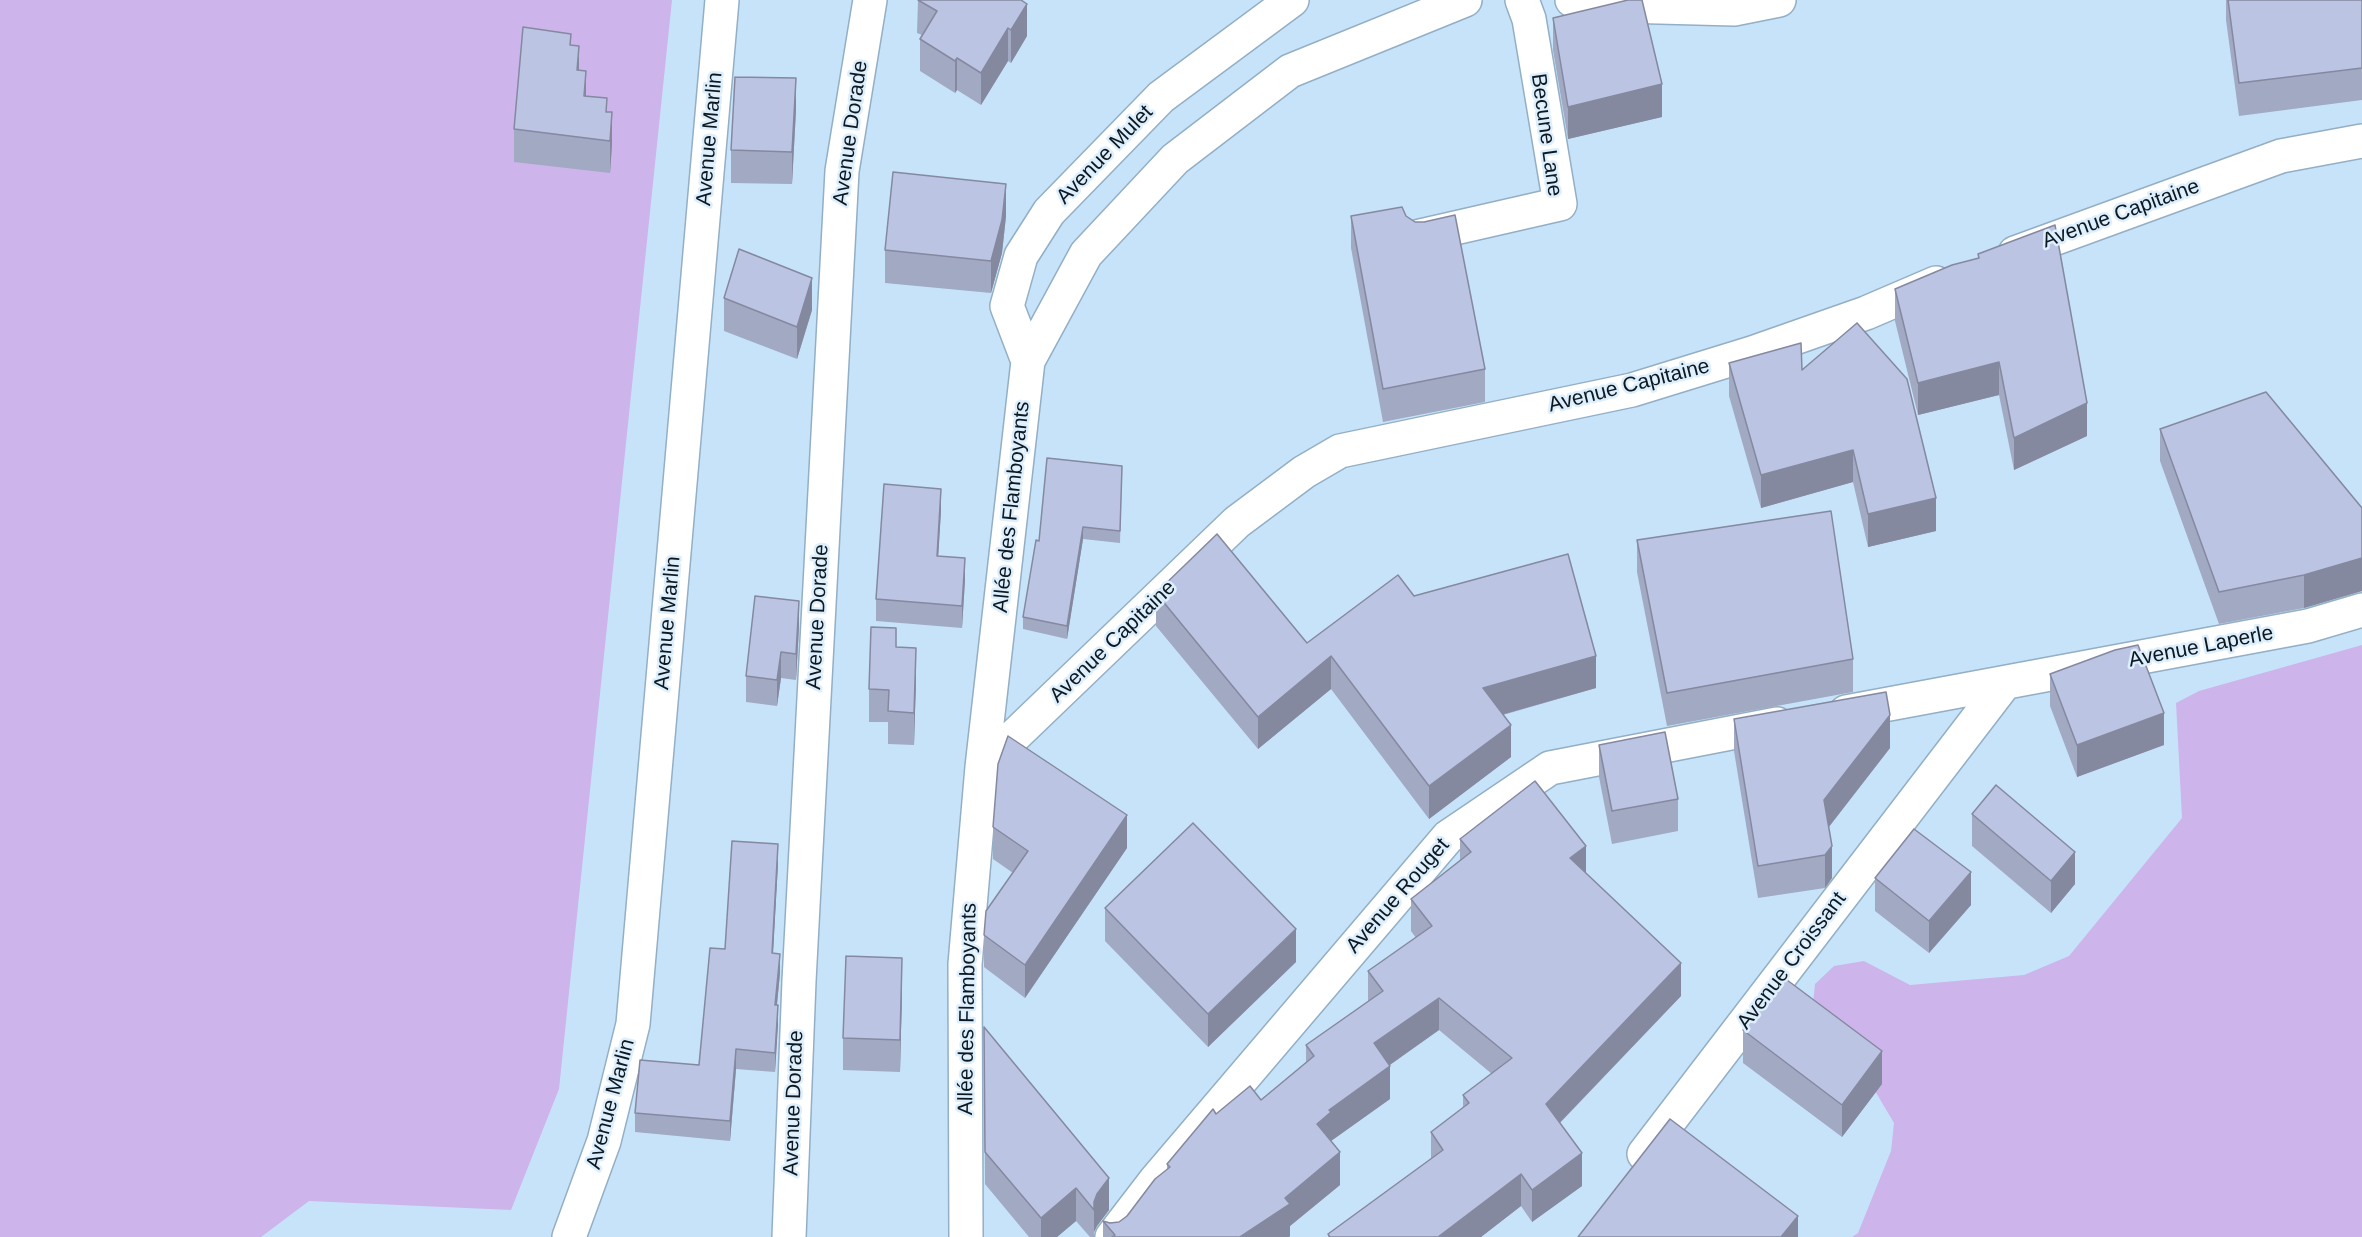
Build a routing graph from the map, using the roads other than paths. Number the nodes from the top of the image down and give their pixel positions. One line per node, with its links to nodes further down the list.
1 (722, 0): 15 (street, Avenue Marlin)
2 (870, 0): 16 (street, Avenue Dorade)
3 (1292, 0): 10 (street, Avenue Mulet)
4 (1465, 0): 10 (street, Allée des Flamboyants)
5 (1522, 0): 9 (street, Becune Lane)
6 (1779, 0): 7 (street)
7 (1578, 2)
8 (2362, 141): 13 (street, Avenue Capitaine)
9 (1420, 236)
10 (1028, 361): 13 (street, Allée des Flamboyants)
11 (2362, 610): 12 (street, Avenue Laperle)
12 (2004, 684): 14 (street, Avenue Croissant); 18 (street, Avenue Rouget)
13 (982, 767): 17 (street, Allée des Flamboyants)
14 (1624, 1181)
15 (569, 1237)
16 (789, 1237)
17 (966, 1237)
18 (1112, 1237)

